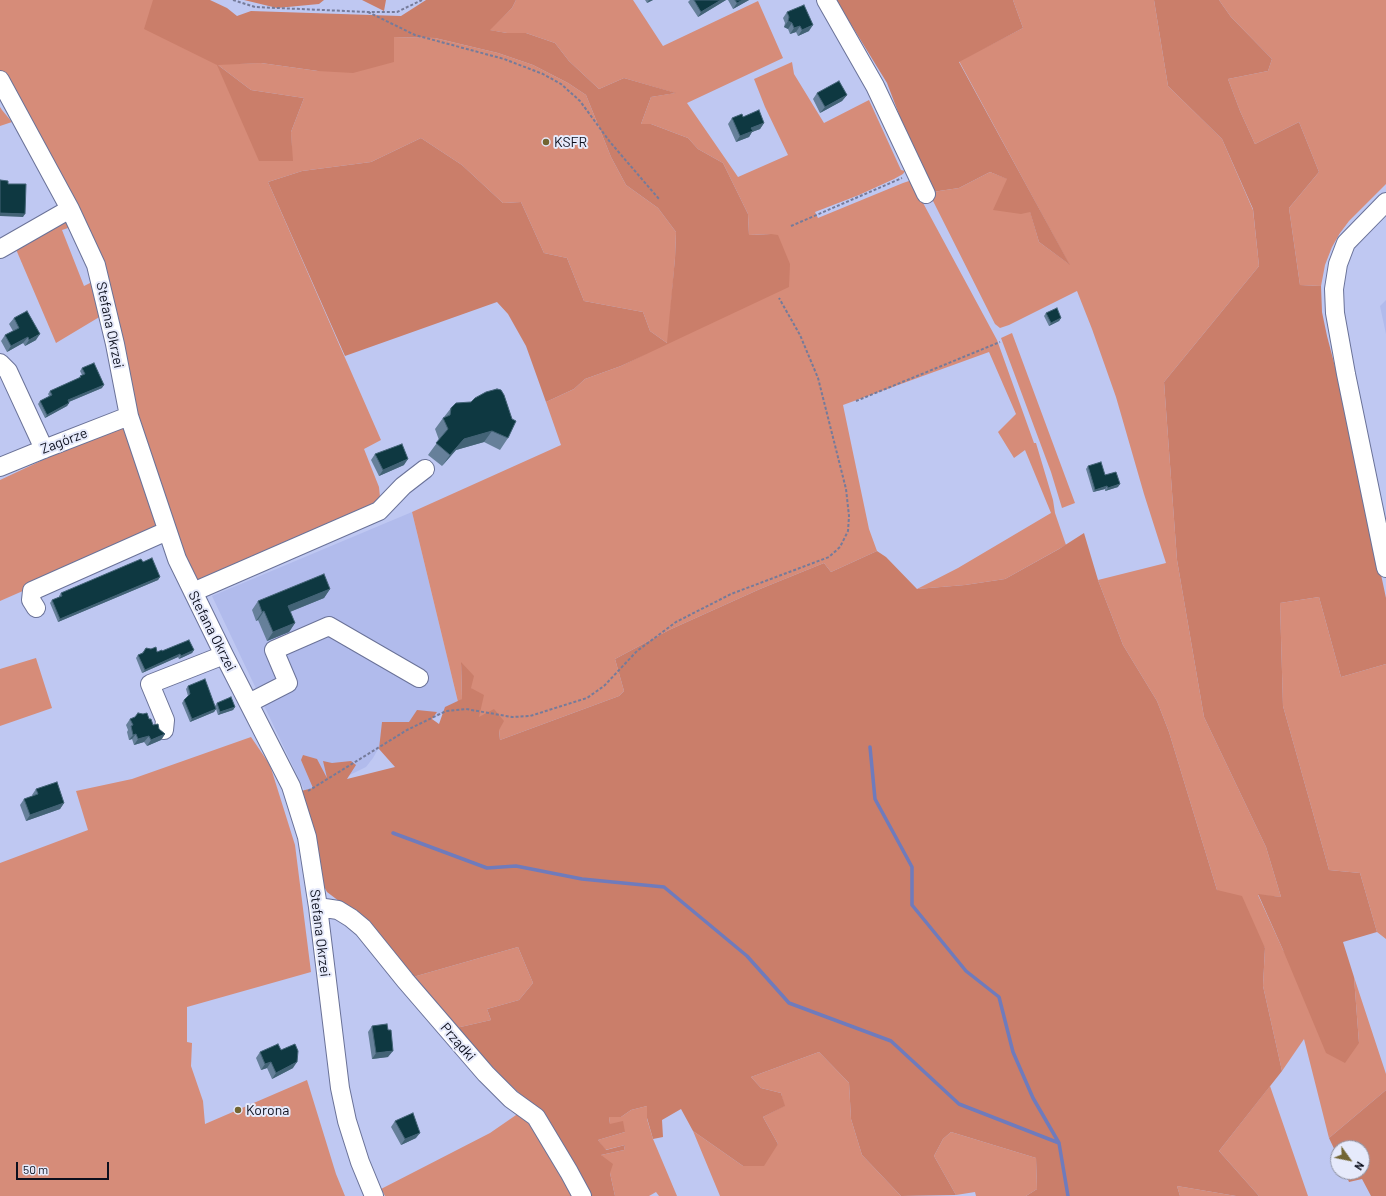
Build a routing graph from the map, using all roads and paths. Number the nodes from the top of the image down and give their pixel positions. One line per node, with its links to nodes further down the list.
1 (233, 0): 4 (path)
2 (422, 0): 4 (path)
3 (826, 0): 6 (street)
4 (368, 12): 8 (path)
5 (0, 80): 10 (street, Stefana Okrzei)
6 (915, 171): 7 (street); 11 (path)
7 (926, 194)
8 (659, 199)
9 (1386, 202): 22 (street)
10 (70, 209): 12 (street); 17 (street, Stefana Okrzei)
11 (791, 226)
12 (0, 249)
13 (779, 298): 29 (path)
14 (1000, 342): 16 (path)
15 (0, 363): 18 (street)
16 (856, 401)
17 (129, 416): 18 (street, Zagórze); 21 (street, Stefana Okrzei)
18 (44, 449): 19 (street, Zagórze)
19 (0, 467)
20 (425, 469): 23 (street)
21 (167, 531): 23 (street, Stefana Okrzei); 24 (street)
22 (1386, 568)
23 (193, 592): 25 (street, Stefana Okrzei)
24 (36, 608)
25 (224, 655): 27 (street, Stefana Okrzei); 28 (street)
26 (419, 678): 27 (street)
27 (249, 703): 29 (street, Stefana Okrzei)
28 (164, 730)
29 (295, 799): 30 (street, Stefana Okrzei)
30 (318, 907): 31 (street, Stefana Okrzei); 32 (street, Prządki)
31 (374, 1196)
32 (582, 1196)

